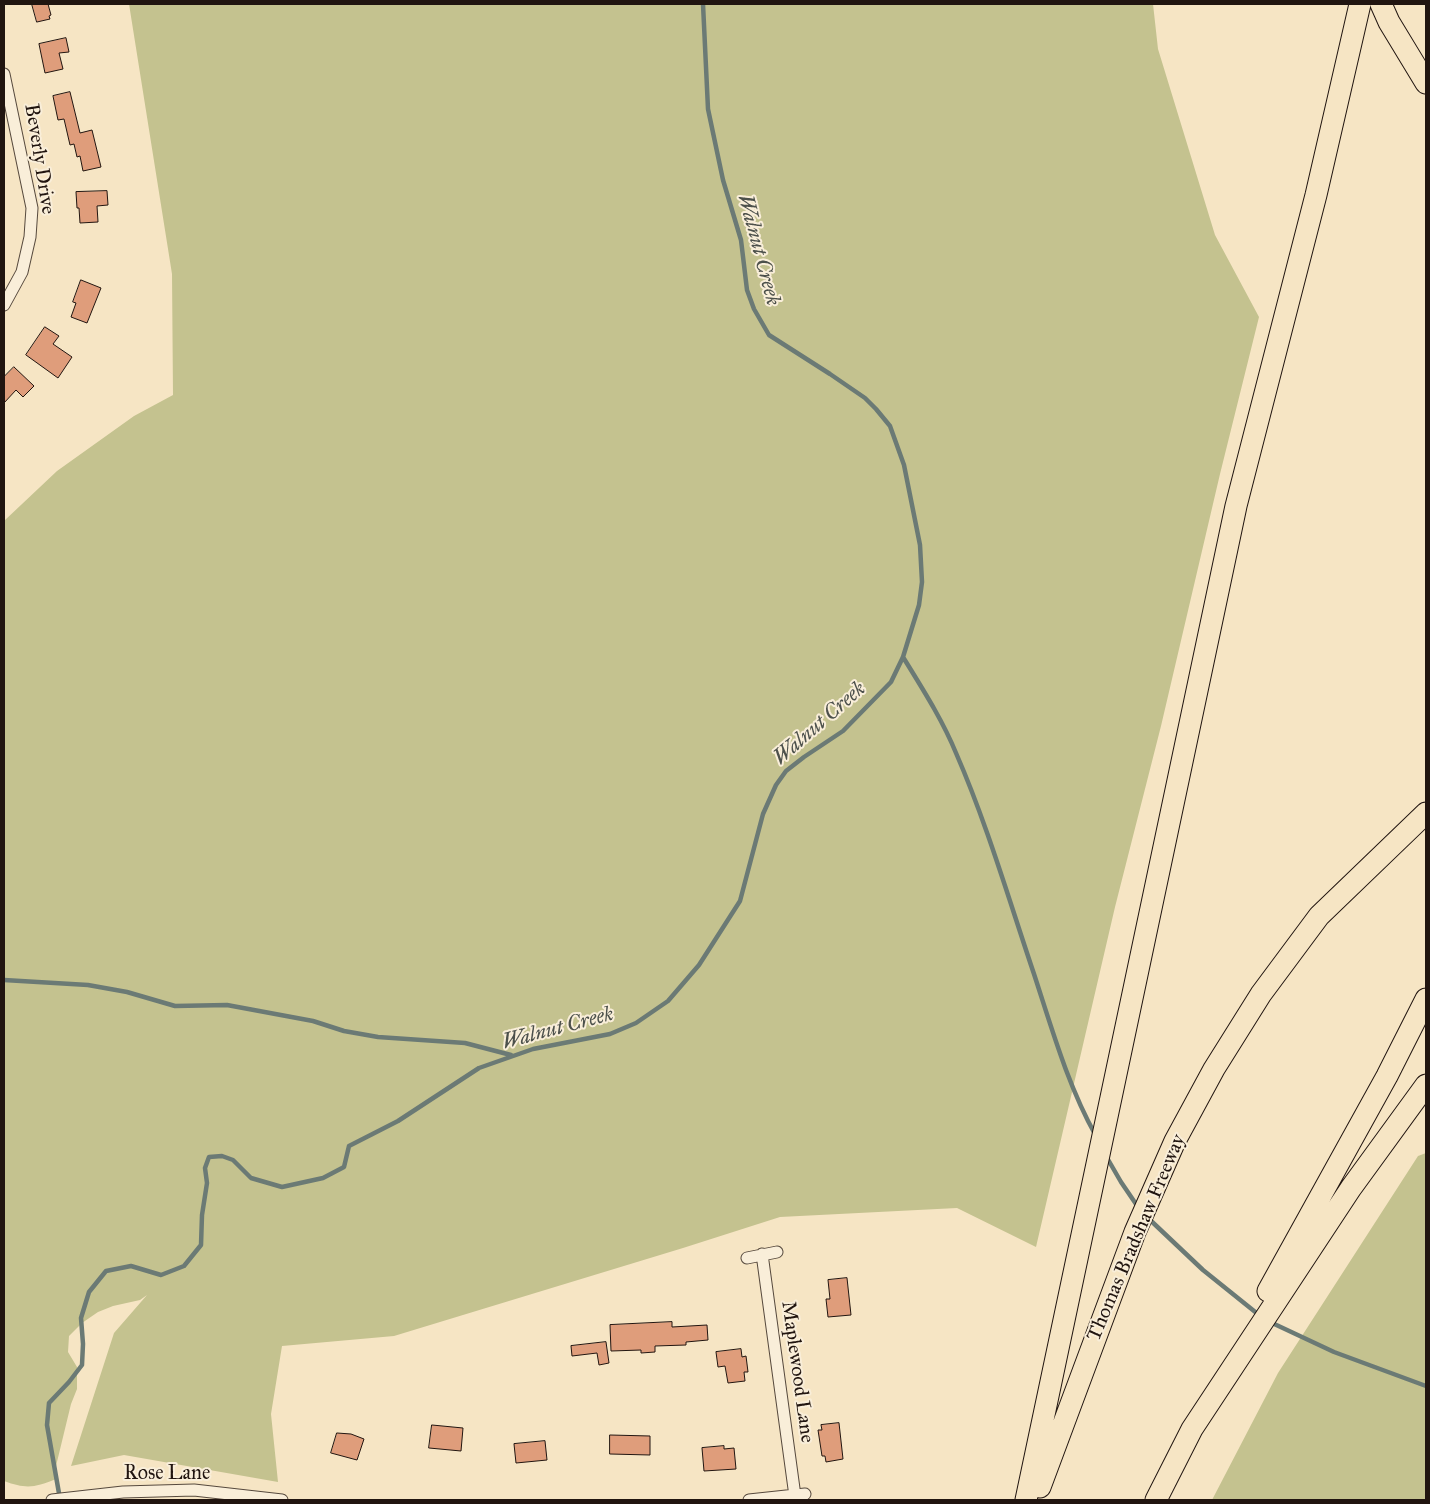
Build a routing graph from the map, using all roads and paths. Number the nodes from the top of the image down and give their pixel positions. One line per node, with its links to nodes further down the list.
1 (1360, 4): 17 (highway)
2 (1386, 13): 4 (highway)
3 (4, 74): 5 (street, Beverly Drive)
4 (1426, 83)
5 (7, 98): 6 (street, Beverly Drive)
6 (4, 305)
7 (1426, 813): 18 (highway, Thomas Bradshaw Freeway)
8 (1426, 999): 13 (highway)
9 (1426, 1084): 13 (highway)
10 (777, 1252): 11 (street)
11 (762, 1254): 12 (street); 16 (street, Maplewood Lane)
12 (747, 1258)
13 (1192, 1429): 19 (highway)
14 (52, 1500): 15 (street, Rose Lane)
15 (282, 1500)
16 (749, 1500)
17 (1026, 1500)
18 (1035, 1500)
19 (1156, 1500)

